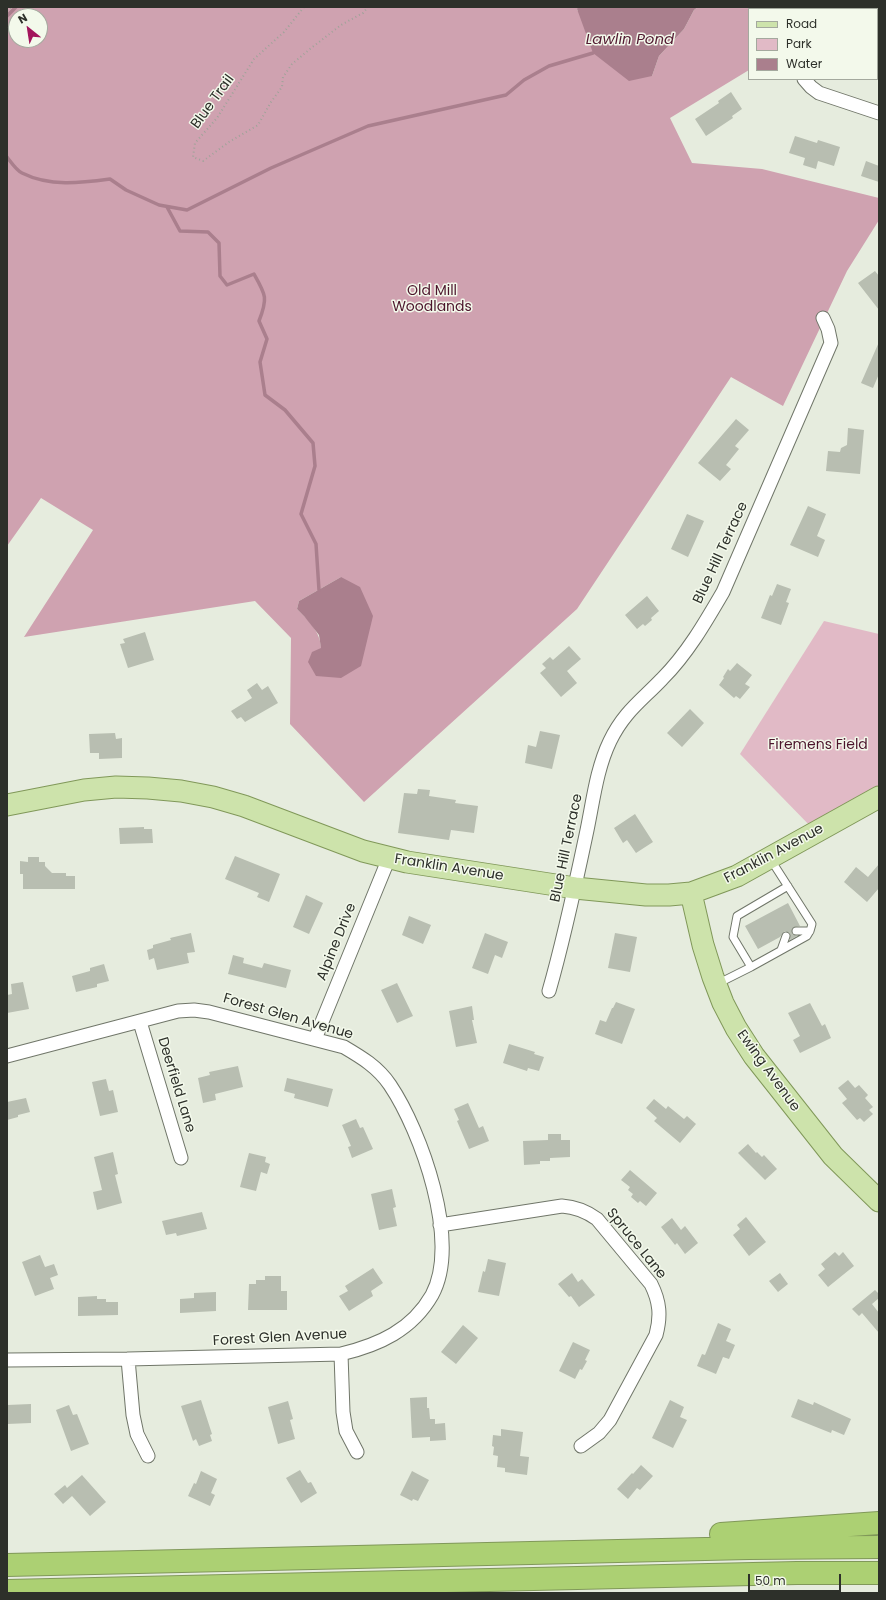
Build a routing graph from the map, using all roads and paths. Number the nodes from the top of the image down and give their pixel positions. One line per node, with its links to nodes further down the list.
1 (11, 7): 4 (path)
2 (304, 7): 3 (path, Blue Trail)
3 (368, 7)
4 (7, 11)
5 (805, 80): 6 (street)
6 (879, 113)
7 (823, 318): 13 (street, Blue Hill Terrace)
8 (879, 797): 11 (main road, Franklin Avenue)
9 (7, 805): 10 (main road, Franklin Avenue)
10 (389, 858): 13 (main road, Franklin Avenue); 23 (street, Alpine Drive)
11 (770, 858): 12 (lane); 14 (main road, Franklin Avenue)
12 (788, 886): 16 (lane); 19 (lane)
13 (575, 888): 14 (main road, Franklin Avenue); 21 (street, Blue Hill Terrace)
14 (691, 893): 20 (main road, Ewing Avenue)
15 (796, 931): 16 (lane)
16 (810, 931): 18 (lane)
17 (786, 936): 18 (lane)
18 (781, 950): 19 (lane)
19 (751, 967): 20 (lane)
20 (715, 984): 26 (main road, Ewing Avenue)
21 (549, 991)
22 (140, 1022): 23 (street, Forest Glen Avenue); 24 (street, Forest Glen Avenue); 25 (street, Deerfield Lane)
23 (315, 1039): 27 (street, Forest Glen Avenue)
24 (7, 1056)
25 (181, 1158)
26 (879, 1201)
27 (440, 1225): 28 (street, Forest Glen Avenue); 31 (street, Spruce Lane)
28 (341, 1354): 30 (street, Forest Glen Avenue); 32 (street)
29 (7, 1360): 30 (street, Forest Glen Avenue)
30 (128, 1360): 33 (street)
31 (581, 1446)
32 (357, 1452)
33 (148, 1456)
34 (879, 1523): 36 (highway)
35 (879, 1547): 36 (highway)
36 (412, 1556): 37 (highway)
37 (7, 1565)
38 (879, 1573): 39 (highway)
39 (660, 1576): 40 (highway); 41 (highway)
40 (879, 1582)
41 (7, 1592)

